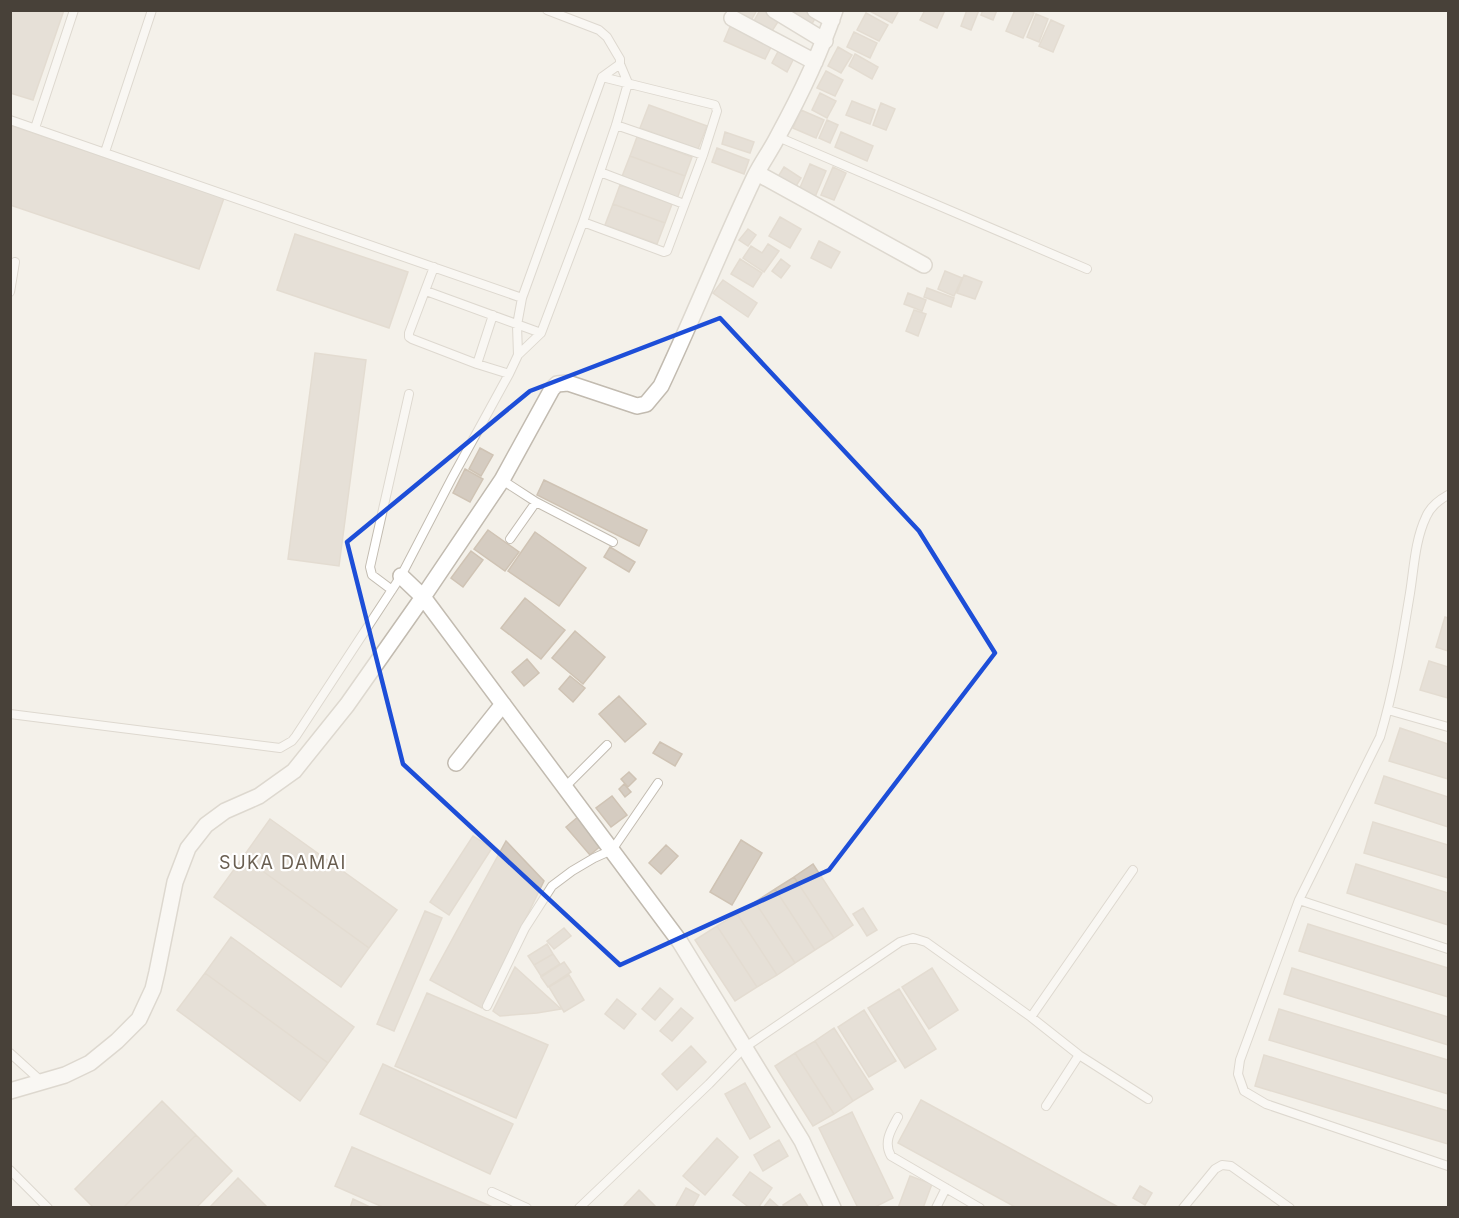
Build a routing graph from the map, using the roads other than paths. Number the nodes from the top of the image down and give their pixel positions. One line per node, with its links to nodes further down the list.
1 (74, 10): 15 (lane)
2 (153, 10): 17 (lane)
3 (547, 10): 10 (lane)
4 (774, 10): 8 (street)
5 (815, 10): 6 (street)
6 (833, 15): 8 (street)
7 (732, 18): 9 (street)
8 (825, 40): 9 (street)
9 (815, 62): 16 (street)
10 (620, 64): 11 (lane); 12 (lane)
11 (602, 77): 12 (lane); 29 (lane)
12 (627, 84): 14 (lane); 18 (lane)
13 (10, 120): 15 (lane)
14 (616, 125): 18 (lane); 19 (lane)
15 (35, 128): 17 (lane)
16 (778, 137): 20 (street); 26 (lane)
17 (105, 152): 25 (lane)
18 (703, 155): 21 (lane)
19 (600, 172): 21 (lane); 22 (lane)
20 (757, 173): 24 (street); 37 (street)
21 (684, 204): 22 (lane)
22 (583, 222): 32 (lane)
23 (15, 262): 28 (lane)
24 (924, 265)
25 (435, 267): 27 (lane); 29 (lane)
26 (1087, 269)
27 (426, 291): 30 (lane); 34 (lane)
28 (10, 292)
29 (522, 298): 31 (lane)
30 (493, 315): 31 (lane); 34 (lane)
31 (517, 325): 32 (lane); 33 (lane)
32 (541, 333): 33 (lane)
33 (518, 355): 35 (lane)
34 (477, 364): 35 (lane)
35 (509, 374): 42 (lane)
36 (409, 394): 42 (lane)
37 (502, 480): 39 (lane); 43 (street)
38 (1449, 495): 45 (lane)
39 (536, 502): 40 (lane); 41 (lane)
40 (510, 539)
41 (613, 542)
42 (397, 583): 43 (street); 46 (lane)
43 (423, 597): 44 (street); 61 (street)
44 (502, 704): 49 (street); 51 (street)
45 (1388, 710): 47 (lane); 54 (lane)
46 (10, 714)
47 (1449, 727)
48 (607, 745): 51 (lane)
49 (456, 762)
50 (658, 783): 52 (lane)
51 (565, 787): 52 (street)
52 (612, 850): 56 (lane); 58 (street)
53 (1132, 870): 57 (lane)
54 (1299, 900): 55 (lane); 66 (lane)
55 (1449, 949)
56 (487, 1006)
57 (1030, 1017): 58 (lane); 60 (lane)
58 (744, 1048): 72 (lane); 73 (street)
59 (11, 1053): 61 (lane)
60 (1079, 1055): 63 (lane); 64 (lane)
61 (42, 1082): 62 (street)
62 (10, 1091)
63 (1148, 1100)
64 (1046, 1106)
65 (898, 1117): 68 (lane)
66 (1449, 1166)
67 (10, 1170): 70 (lane)
68 (946, 1188): 74 (lane); 75 (lane)
69 (492, 1192): 71 (lane)
70 (48, 1208)
71 (527, 1208)
72 (579, 1208)
73 (833, 1208)
74 (936, 1208)
75 (980, 1208)
76 (1183, 1208): 77 (lane)
77 (1290, 1208)

